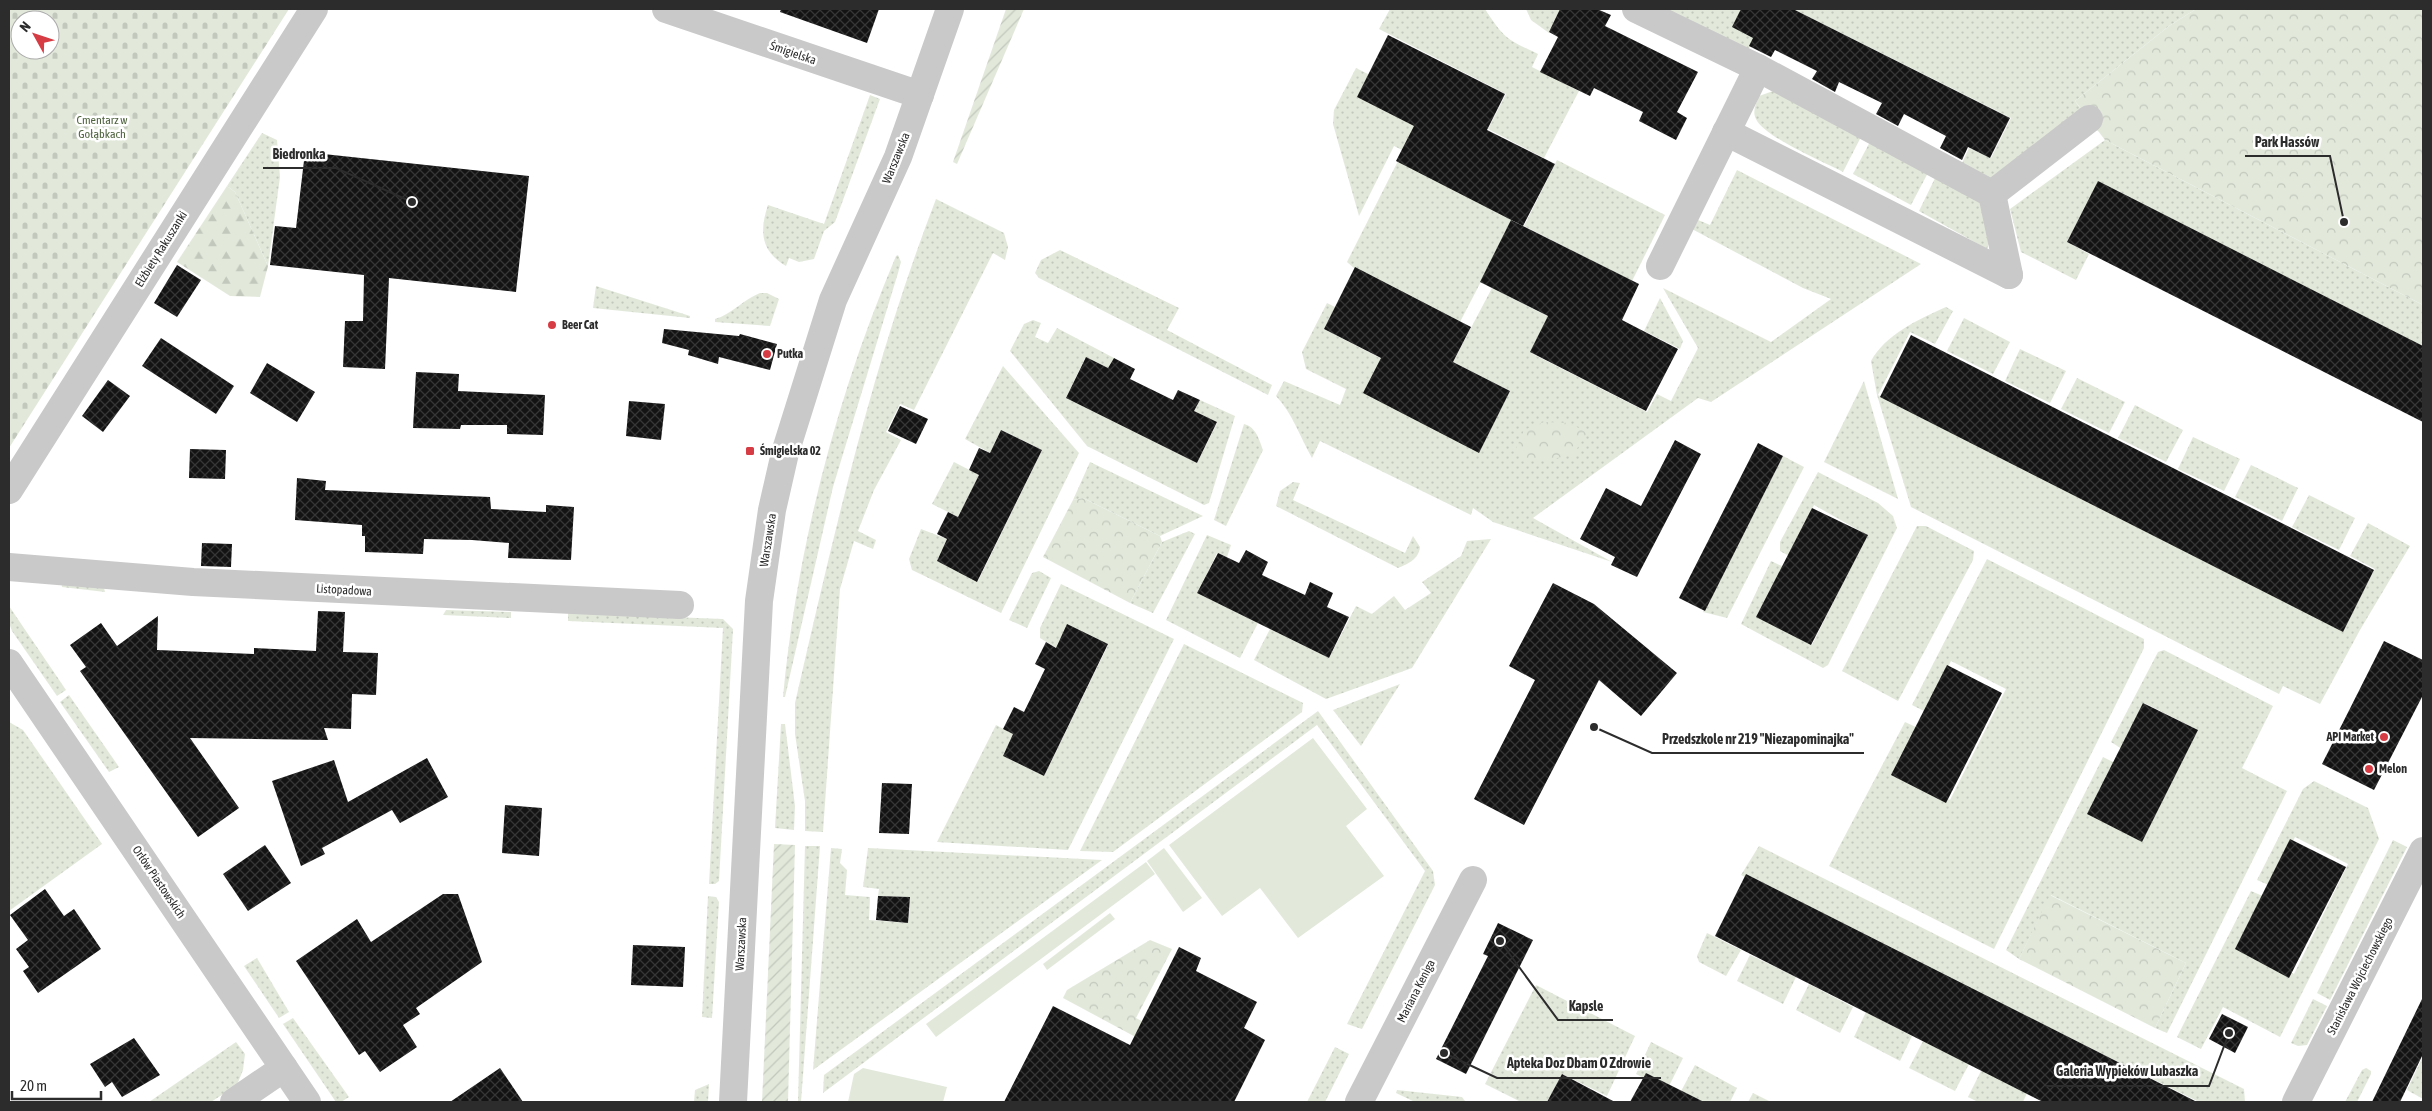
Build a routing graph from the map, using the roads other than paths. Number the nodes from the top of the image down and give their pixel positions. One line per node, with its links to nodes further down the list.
1 (314, 9): 11 (street, Elżbiety Rakuszanki)
2 (666, 9): 6 (street, Śmigielska)
3 (950, 9): 6 (street, Warszawska)
4 (1636, 9): 5 (street)
5 (1758, 68): 8 (street); 9 (street)
6 (920, 95): 20 (street, Warszawska)
7 (2089, 119): 9 (street)
8 (1726, 132): 9 (street); 10 (street)
9 (1992, 194)
10 (1660, 266)
11 (9, 490)
12 (9, 567): 13 (street, Listopadowa)
13 (680, 605)
14 (9, 663): 17 (street, Orłów Piastowskich)
15 (2423, 851): 22 (street, Stanisława Wojciechowskiego)
16 (1473, 880): 21 (street, Mariana Keniga)
17 (284, 1068): 18 (street); 19 (street, Orłów Piastowskich)
18 (234, 1102)
19 (307, 1102)
20 (733, 1102)
21 (1359, 1102)
22 (2296, 1102)

